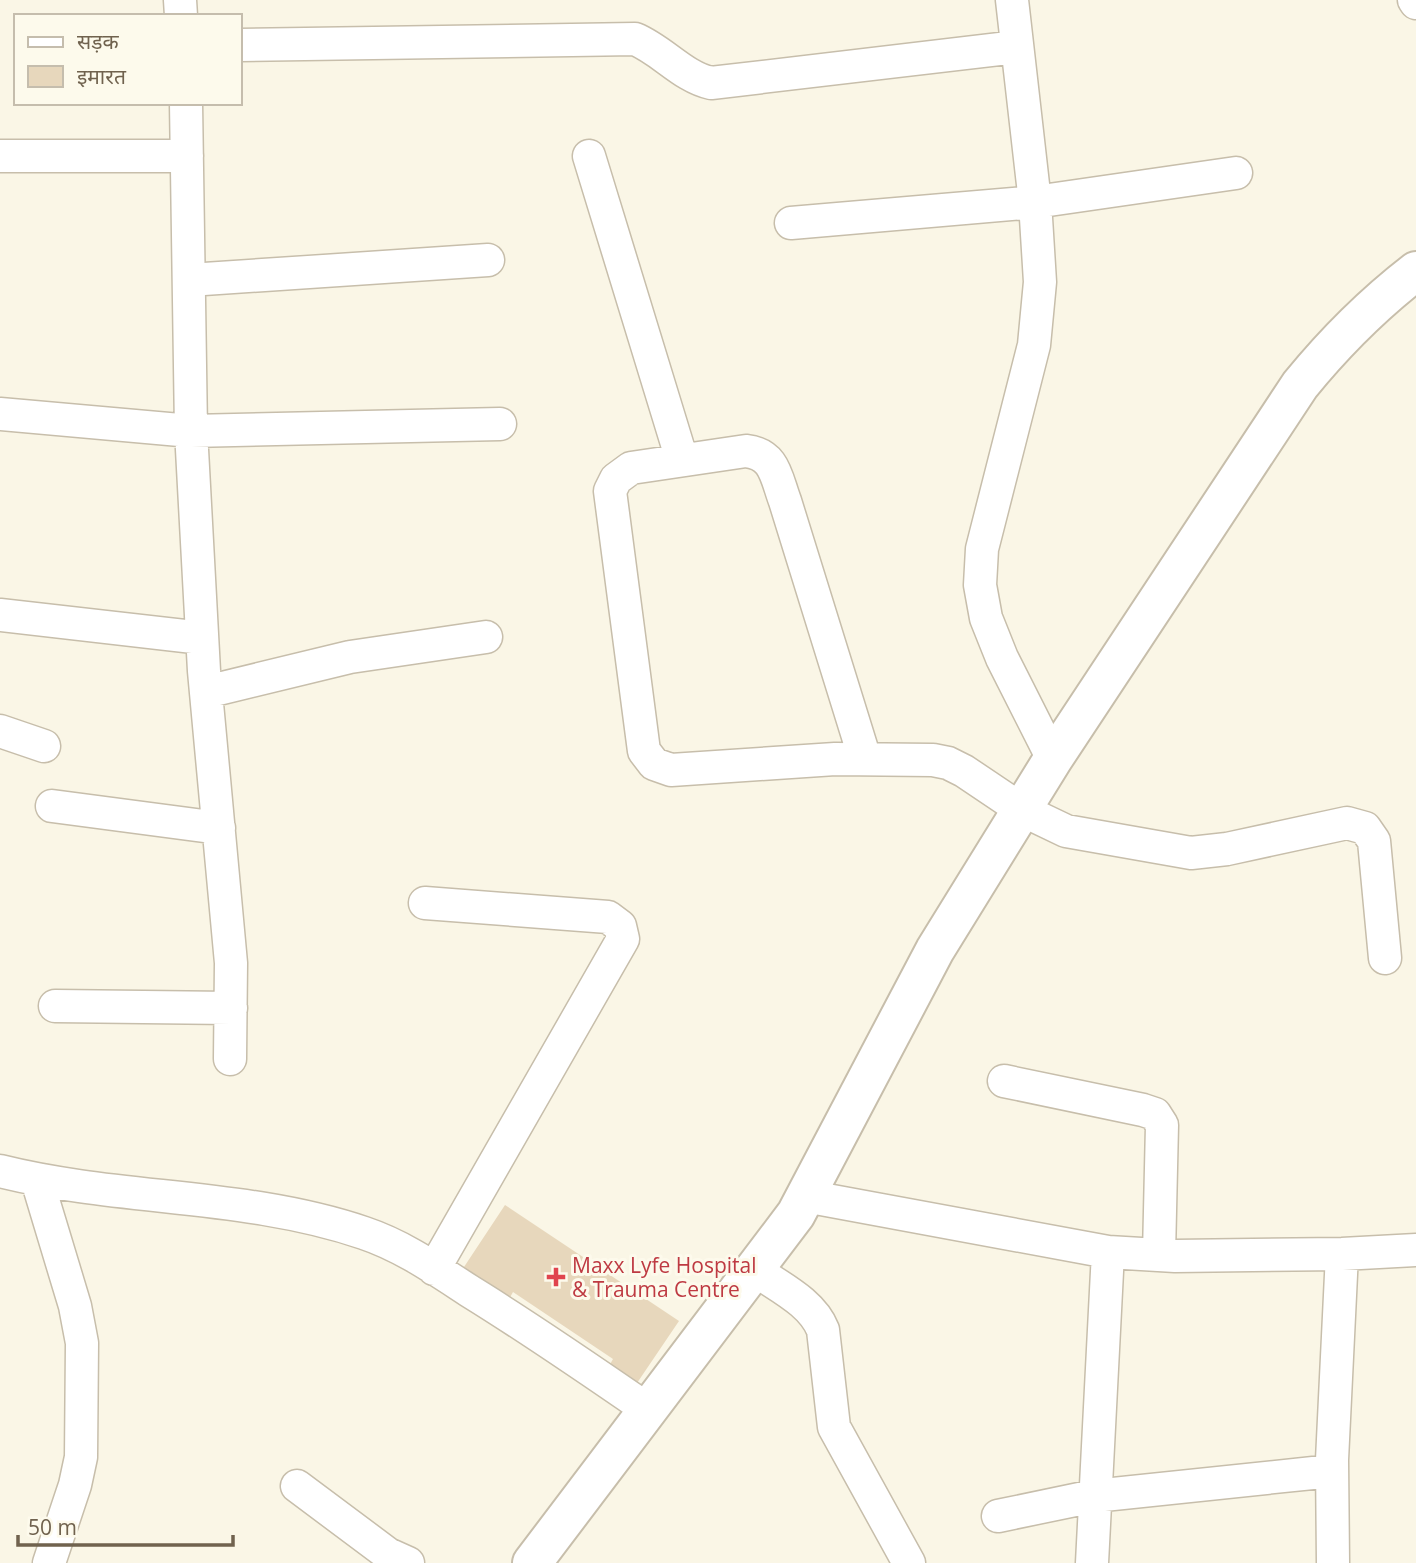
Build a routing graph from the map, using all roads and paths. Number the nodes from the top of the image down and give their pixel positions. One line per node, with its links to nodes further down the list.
1 (1012, 0): 3 (street)
2 (242, 45): 3 (street)
3 (1017, 47): 9 (street)
4 (186, 105): 6 (street)
5 (0, 156): 6 (street)
6 (187, 156): 13 (street)
7 (589, 156): 17 (street)
8 (1236, 173): 9 (street)
9 (1035, 202): 10 (street); 25 (street)
10 (791, 223)
11 (488, 260): 13 (street)
12 (1416, 271): 25 (street)
13 (189, 280): 16 (street)
14 (0, 414): 16 (street)
15 (500, 424): 16 (street)
16 (191, 431): 20 (street)
17 (682, 460): 24 (street); 24 (street)
18 (0, 615): 20 (street)
19 (486, 637): 21 (street)
20 (202, 638): 21 (street)
21 (206, 692): 28 (street)
22 (0, 731): 23 (street)
23 (44, 746)
24 (865, 759): 27 (street)
25 (1053, 759): 27 (street)
26 (52, 806): 28 (street)
27 (1022, 810): 30 (street); 37 (street)
28 (219, 828): 32 (street)
29 (425, 903): 42 (street)
30 (1385, 958)
31 (55, 1006): 32 (street)
32 (231, 1008): 33 (street)
33 (230, 1059)
34 (1004, 1081): 41 (street)
35 (0, 1171): 36 (street)
36 (37, 1180): 42 (street); 49 (street)
37 (805, 1196): 39 (street); 43 (street)
38 (1416, 1250): 40 (street)
39 (1108, 1252): 41 (street); 47 (street)
40 (1342, 1254): 41 (street); 45 (street)
41 (1158, 1255)
42 (434, 1269): 44 (street)
43 (755, 1270): 44 (street); 52 (street)
44 (647, 1409): 51 (street)
45 (1332, 1471): 47 (street); 54 (street)
46 (297, 1486): 50 (street)
47 (1094, 1496): 48 (street); 53 (street)
48 (998, 1516)
49 (49, 1563)
50 (408, 1563)
51 (532, 1563)
52 (909, 1563)
53 (1092, 1563)
54 (1333, 1563)

